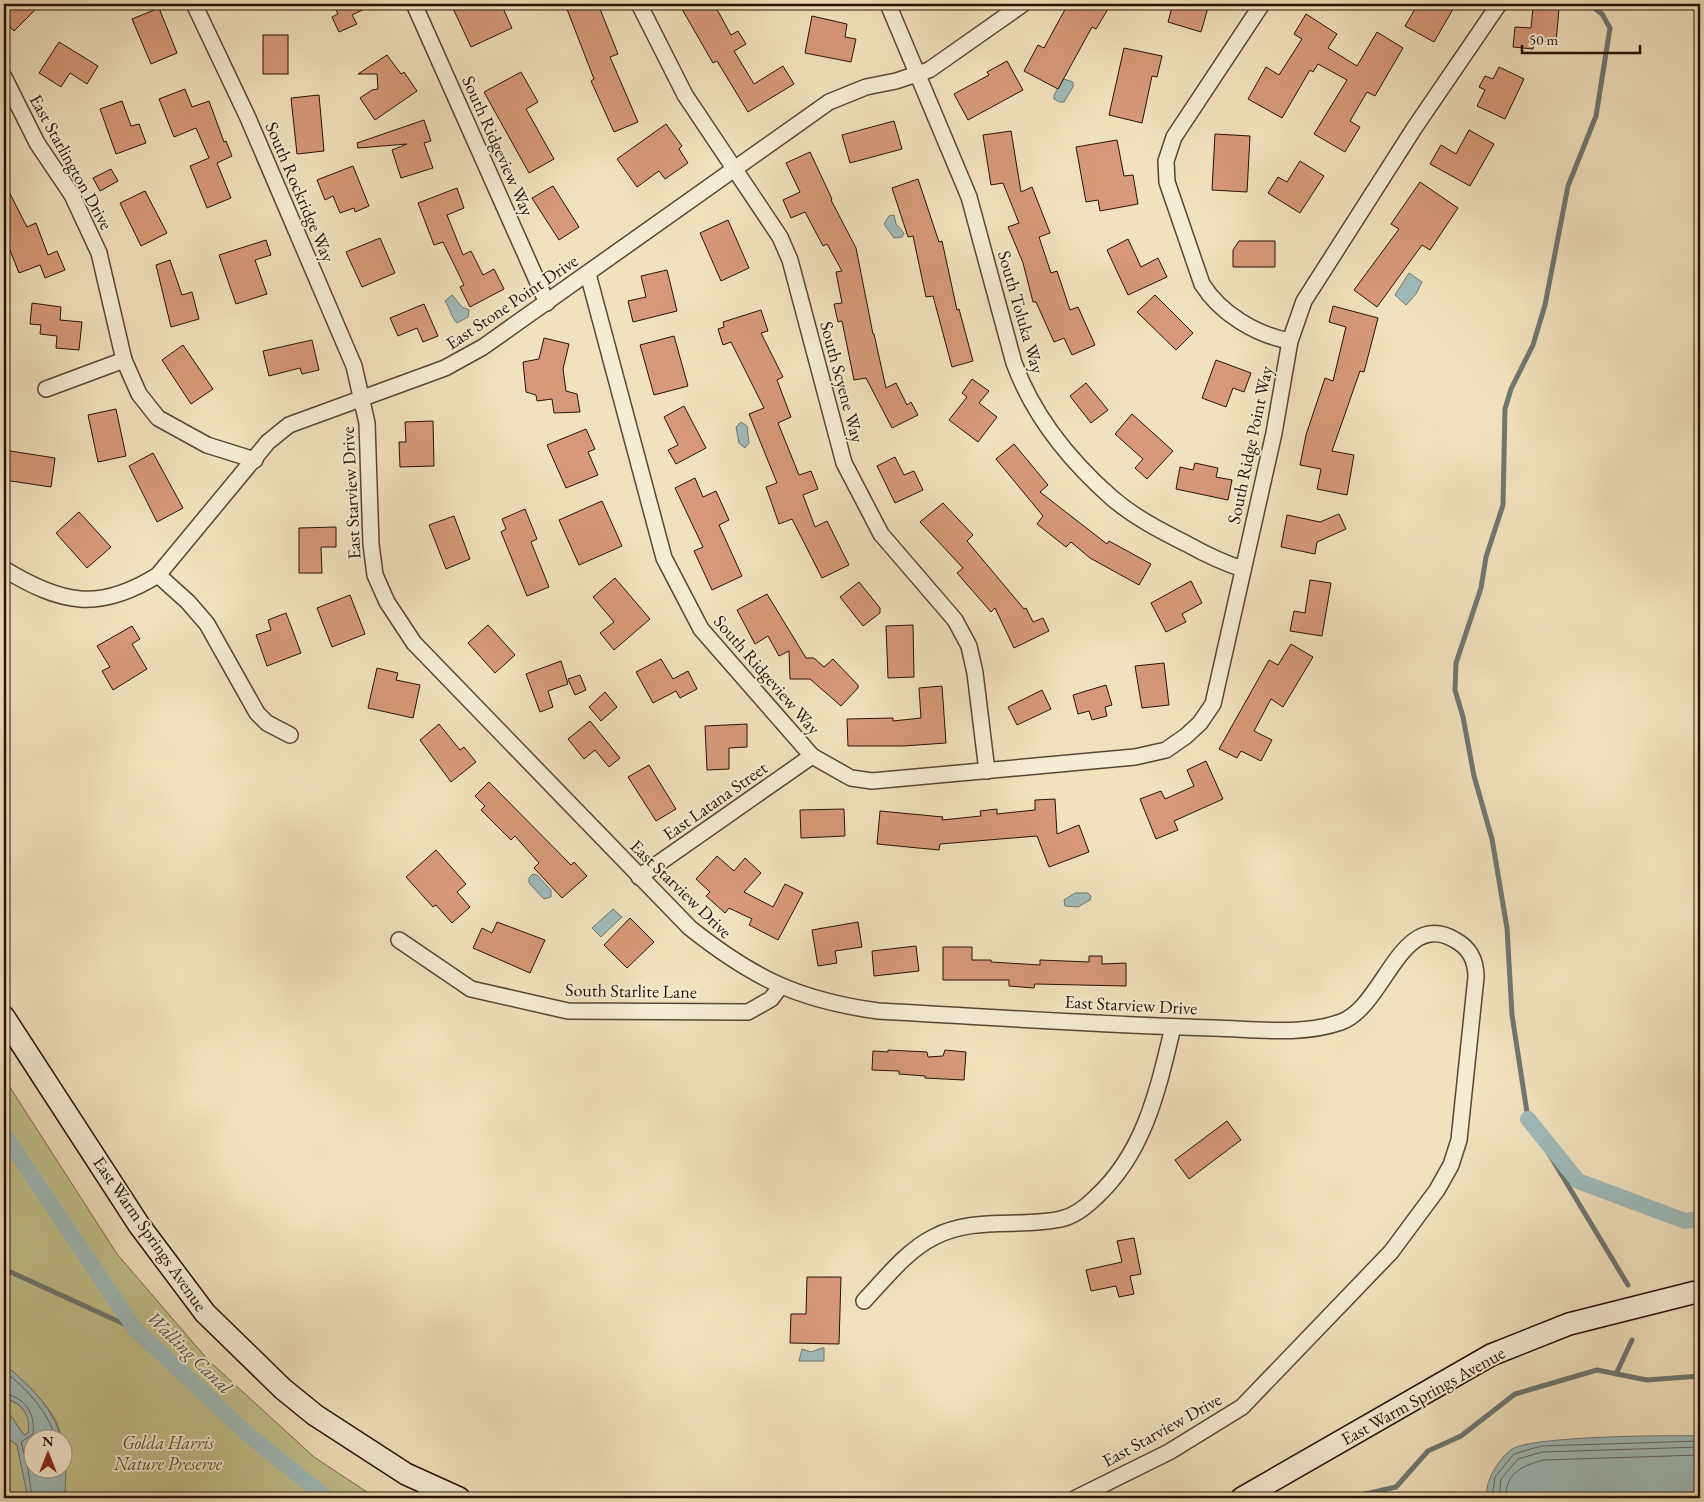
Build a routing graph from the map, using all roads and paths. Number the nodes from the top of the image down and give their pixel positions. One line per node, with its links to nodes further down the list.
1 (194, 4): 16 (street, South Rockridge Way)
2 (414, 4): 12 (street, South Ridgeview Way)
3 (640, 4): 10 (street, South Scyene Way)
4 (888, 4): 8 (street, South Toluka Way)
5 (1023, 4): 8 (street, East Stone Point Drive)
6 (1262, 4): 13 (street)
7 (1499, 4): 13 (street, South Ridge Point Way)
8 (917, 75): 10 (street, East Stone Point Drive); 19 (street, South Toluka Way)
9 (4, 77): 14 (street, East Starlington Drive)
10 (734, 168): 11 (street, East Stone Point Drive); 23 (street, South Scyene Way)
11 (588, 274): 12 (street, East Stone Point Drive); 22 (street, South Ridgeview Way)
12 (547, 303): 16 (street, East Stone Point Drive)
13 (1290, 341): 19 (street, South Ridge Point Way)
14 (124, 360): 15 (street); 17 (street, East Starlington Drive)
15 (46, 389)
16 (362, 400): 17 (street, East Stone Point Drive); 24 (street, East Starview Drive)
17 (255, 460): 20 (street, East Stone Point Drive)
18 (4, 569): 20 (street, East Stone Point Drive)
19 (1243, 569): 23 (street, South Ridge Point Way)
20 (158, 575): 21 (street)
21 (290, 735)
22 (812, 756): 23 (street, South Ridgeview Way); 24 (street, East Latana Street)
23 (987, 771)
24 (639, 877): 26 (street, East Starview Drive)
25 (399, 940): 26 (street, South Starlite Lane)
26 (780, 987): 28 (street, East Starview Drive)
27 (4, 1017): 31 (street, East Warm Springs Avenue)
28 (1173, 1027): 30 (street); 32 (street, East Starview Drive)
29 (1700, 1291): 33 (street, East Warm Springs Avenue)
30 (864, 1301)
31 (458, 1498)
32 (1076, 1498)
33 (1242, 1498)

